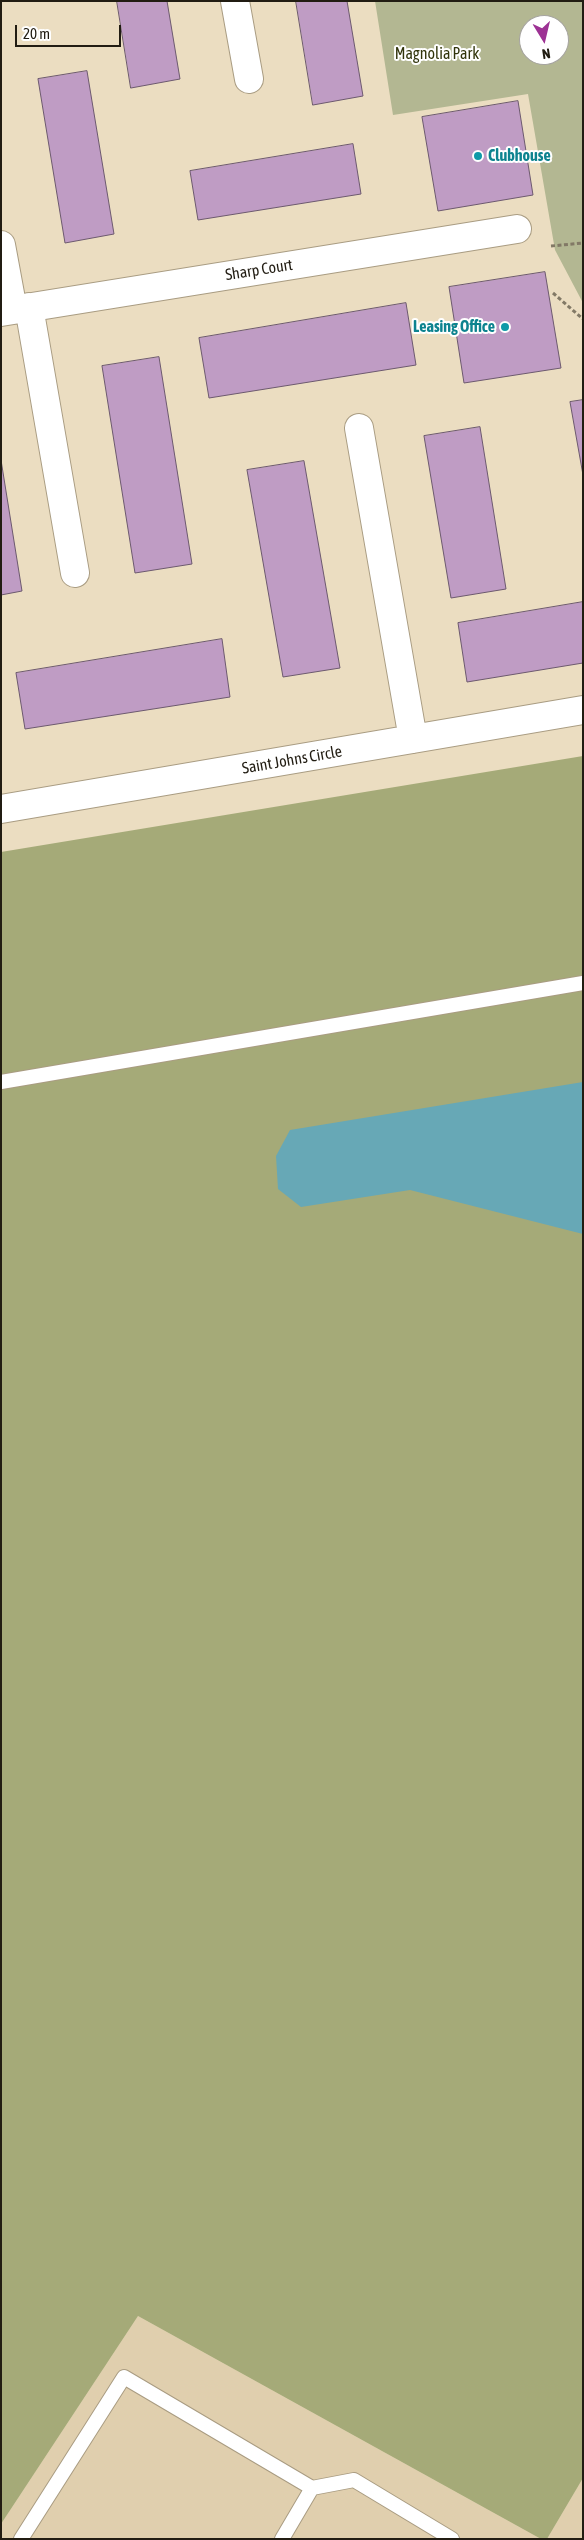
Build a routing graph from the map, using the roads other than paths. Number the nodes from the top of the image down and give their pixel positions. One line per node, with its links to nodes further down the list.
1 (235, 1): 2 (street)
2 (249, 79)
3 (517, 229): 5 (street, Sharp Court)
4 (1, 245): 5 (street)
5 (14, 310): 7 (street)
6 (359, 428): 9 (street)
7 (75, 573)
8 (583, 710): 9 (street, Saint Johns Circle)
9 (413, 740): 10 (street, Saint Johns Circle)
10 (1, 809)
11 (583, 983): 12 (lane)
12 (1, 1082)
13 (312, 2488): 14 (lane); 15 (lane); 16 (lane)
14 (22, 2539)
15 (282, 2539)
16 (452, 2539)

